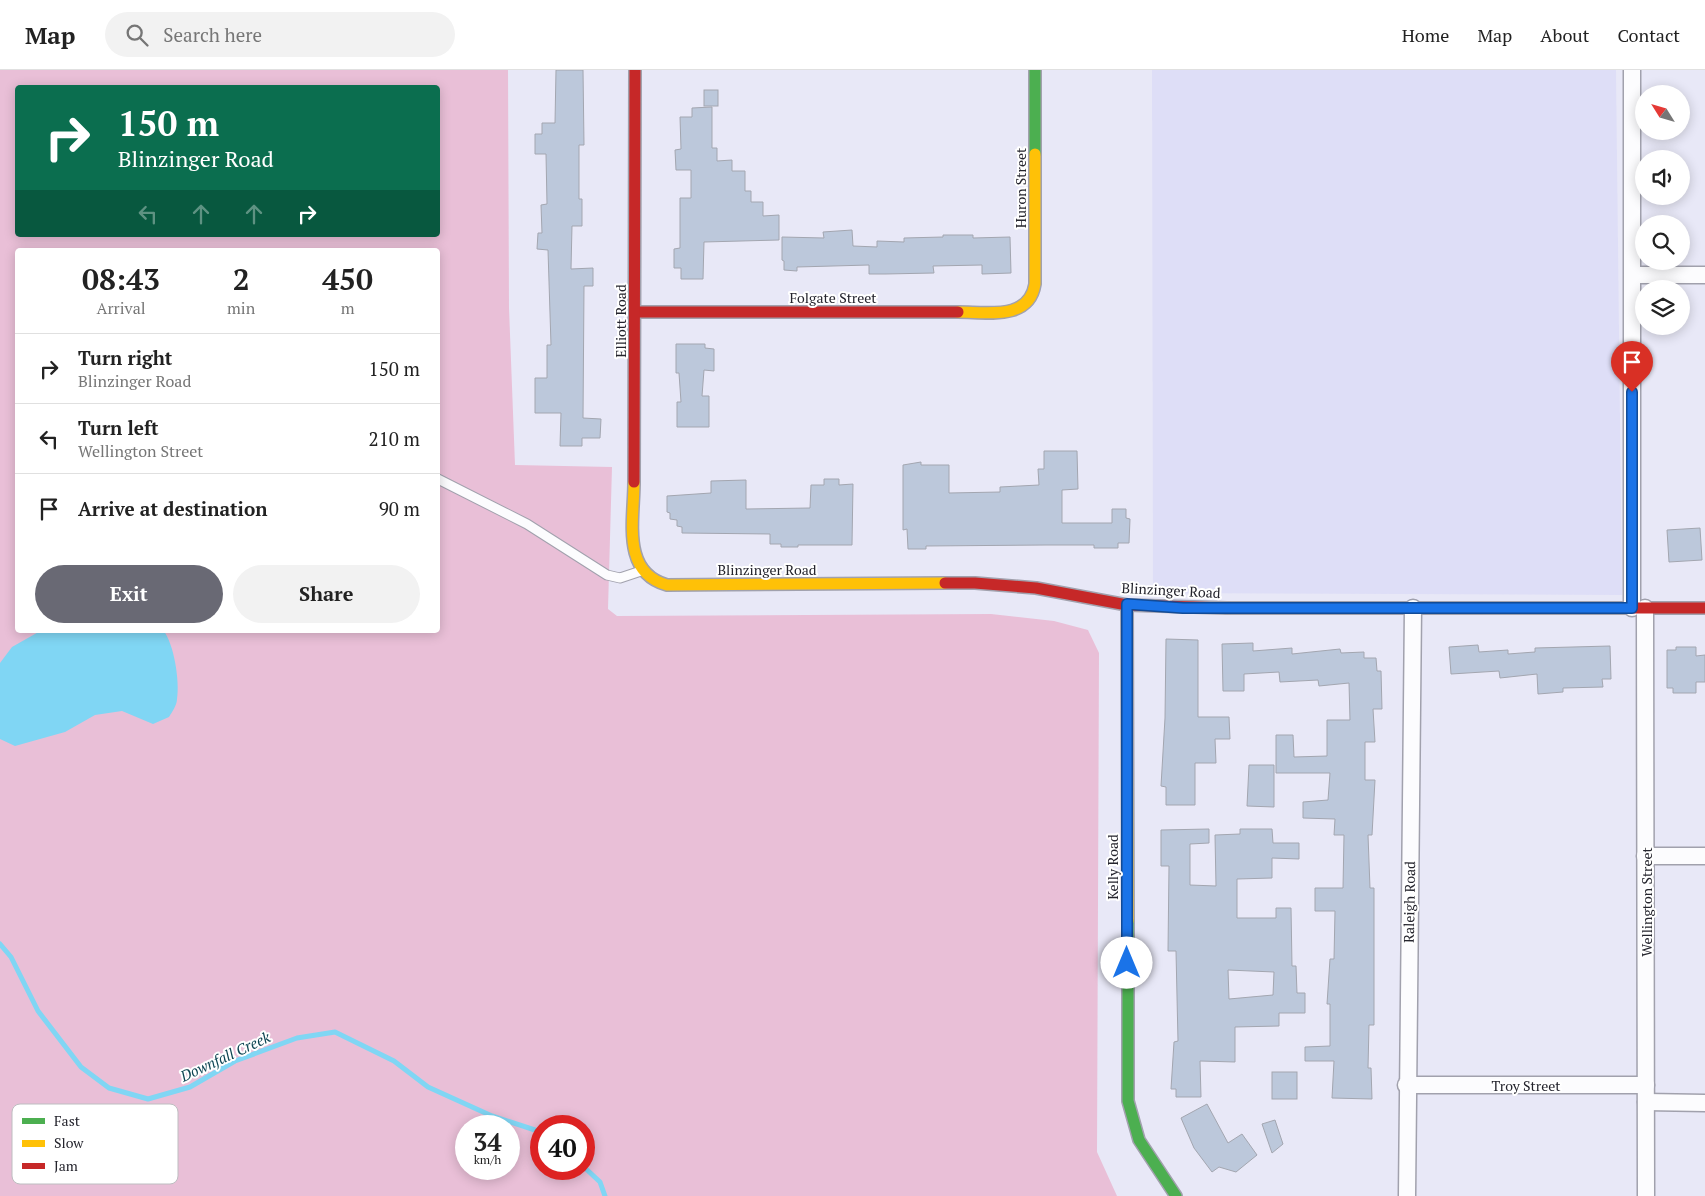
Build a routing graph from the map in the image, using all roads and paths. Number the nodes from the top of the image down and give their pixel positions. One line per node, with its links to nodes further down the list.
1 (635, 70): 7 (street, Elliott Road)
2 (1035, 70): 6 (street, Huron Street)
3 (1632, 70): 4 (street, Wellington Street)
4 (1633, 275): 5 (street); 12 (street, Wellington Street)
5 (1705, 275)
6 (1028, 304): 7 (street, Folgate Street)
7 (636, 312): 9 (street, Elliott Road)
8 (440, 480): 9 (lane)
9 (641, 571): 10 (street, Blinzinger Road)
10 (1127, 604): 11 (street, Blinzinger Road); 20 (street, Kelly Road)
11 (1413, 608): 12 (street, Blinzinger Road); 16 (street, Raleigh Road)
12 (1638, 608): 13 (street, Blinzinger Road); 14 (street, Wellington Street)
13 (1705, 608)
14 (1645, 856): 15 (street); 17 (street, Wellington Street)
15 (1705, 856)
16 (1406, 1085): 17 (street, Troy Street); 21 (street, Raleigh Road)
17 (1646, 1085): 18 (street, Wellington Street)
18 (1646, 1102): 19 (street); 22 (street, Wellington Street)
19 (1705, 1102)
20 (1176, 1196)
21 (1407, 1196)
22 (1646, 1196)

